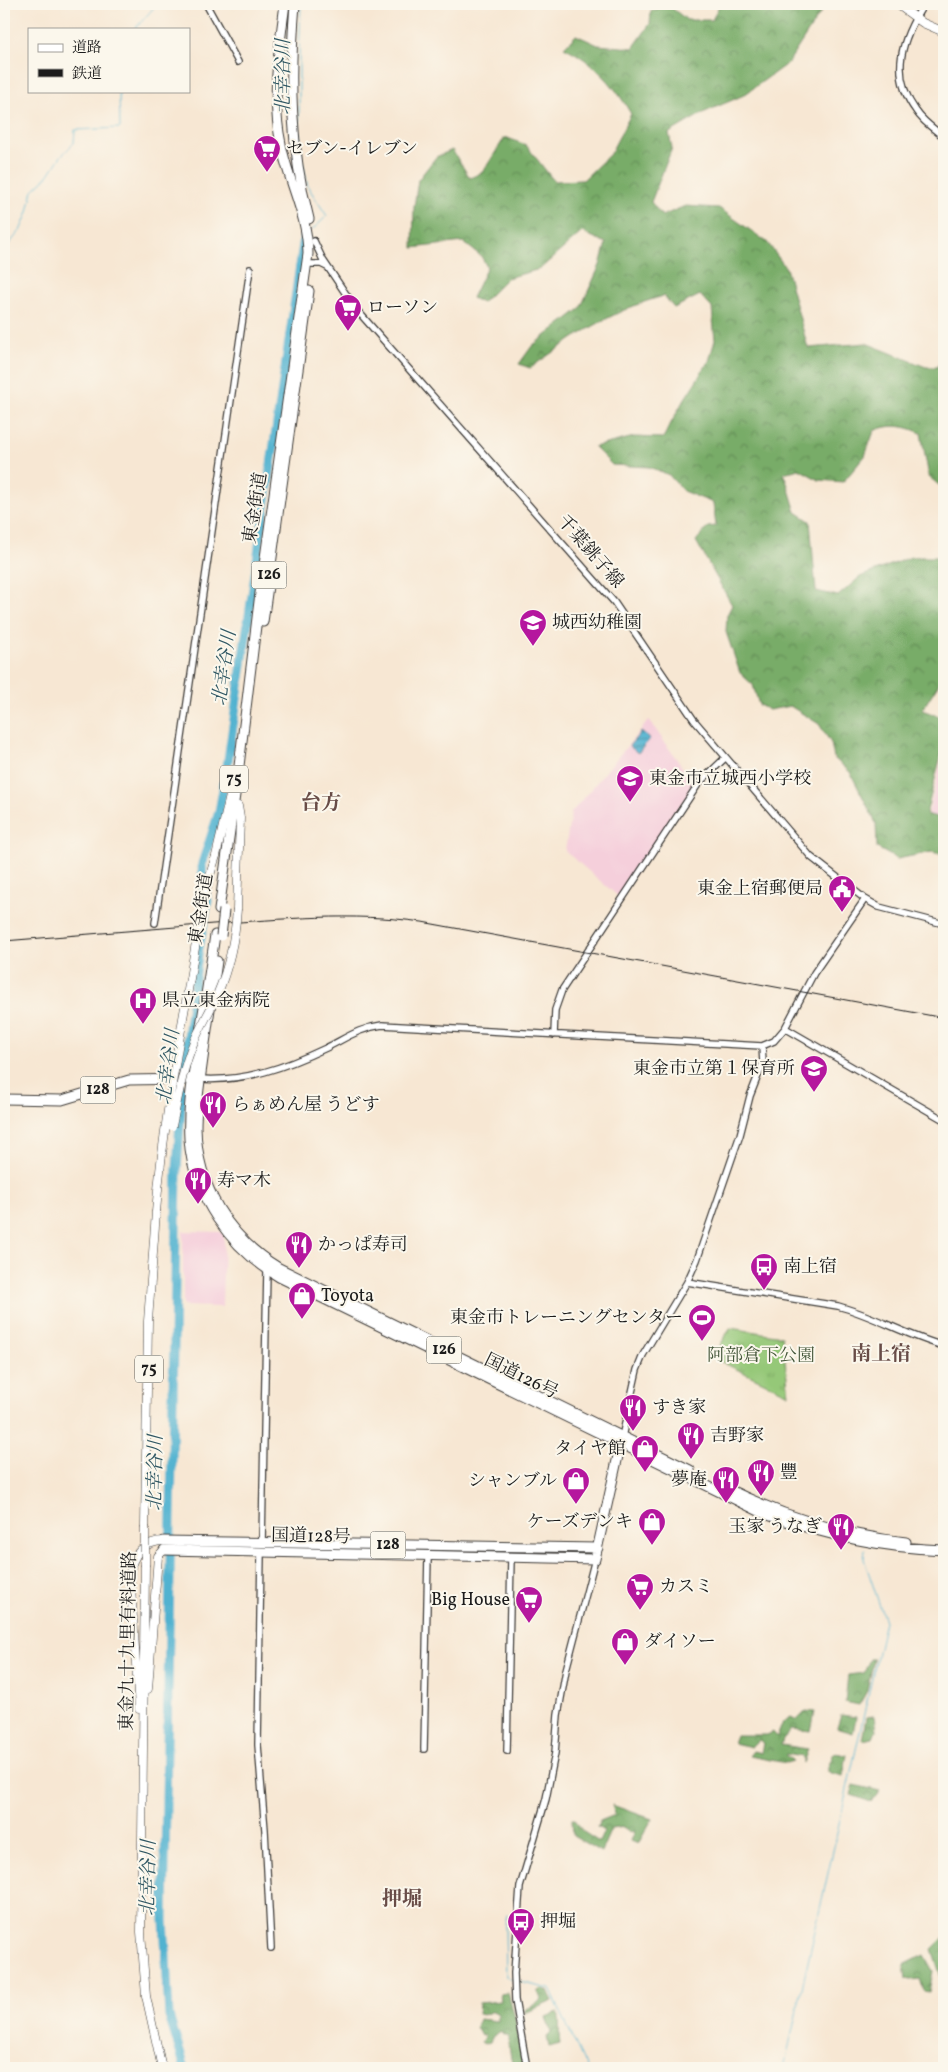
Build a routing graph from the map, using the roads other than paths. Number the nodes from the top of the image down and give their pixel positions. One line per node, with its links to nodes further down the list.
1 (206, 4): 8 (street)
2 (285, 4): 11 (highway, 東金街道 / 126)
3 (295, 4): 10 (highway, 東金街道 / 126)
4 (897, 4): 6 (main road)
5 (924, 4): 6 (street)
6 (915, 18): 7 (main road); 9 (street)
7 (944, 32)
8 (238, 62)
9 (944, 137)
10 (314, 241): 11 (highway, 東金街道 / 126); 12 (street, 千葉銚子線)
11 (310, 264): 12 (street); 14 (highway, 東金街道 / 126); 16 (highway, 東金街道 / 126)
12 (327, 267): 15 (street, 千葉銚子線)
13 (250, 269): 19 (street)
14 (248, 702): 18 (highway, 東金街道 / 126); 27 (main road, 東金九十九里有料道路 / 75, bridge)
15 (725, 758): 17 (street, 千葉銚子線); 22 (street)
16 (238, 806): 18 (highway, 東金街道 / 126); 27 (main road, 東金九十九里有料道路 / 75, bridge)
17 (865, 899): 20 (street, 千葉銚子線); 21 (street)
18 (221, 910): 24 (highway, 東金街道 / 126, bridge)
19 (155, 923)
20 (944, 924)
21 (785, 1028): 23 (street); 26 (street)
22 (554, 1034): 23 (street); 24 (street)
23 (762, 1046): 29 (street)
24 (196, 1079): 25 (highway, 128); 28 (highway, 国道126号 / 126); 31 (highway, 国道126号 / 126)
25 (4, 1099)
26 (944, 1120)
27 (156, 1212): 43 (main road, 東金九十九里有料道路 / 75, bridge)
28 (267, 1270): 31 (highway, 国道126号 / 126); 34 (street)
29 (687, 1282): 30 (street); 31 (street)
30 (944, 1346)
31 (621, 1440): 32 (highway, 国道126号 / 126); 36 (highway); 37 (highway, 国道126号 / 126)
32 (944, 1544)
33 (164, 1545): 34 (highway, 国道128号 / 128); 43 (main road, 75); 43 (main road, 75)
34 (261, 1547): 38 (highway, 国道128号 / 128); 44 (street)
35 (512, 1547): 36 (highway, 国道128号 / 128); 38 (highway, 国道128号 / 128); 39 (highway)
36 (598, 1548): 40 (highway)
37 (944, 1550)
38 (429, 1551): 39 (highway, 国道128号 / 128); 41 (street)
39 (511, 1558): 40 (highway, 国道128号 / 128); 42 (street)
40 (595, 1559): 46 (street)
41 (424, 1749)
42 (507, 1750)
43 (142, 1763): 45 (main road, 東金九十九里有料道路 / 75)
44 (271, 1948)
45 (162, 2068)
46 (527, 2068)

